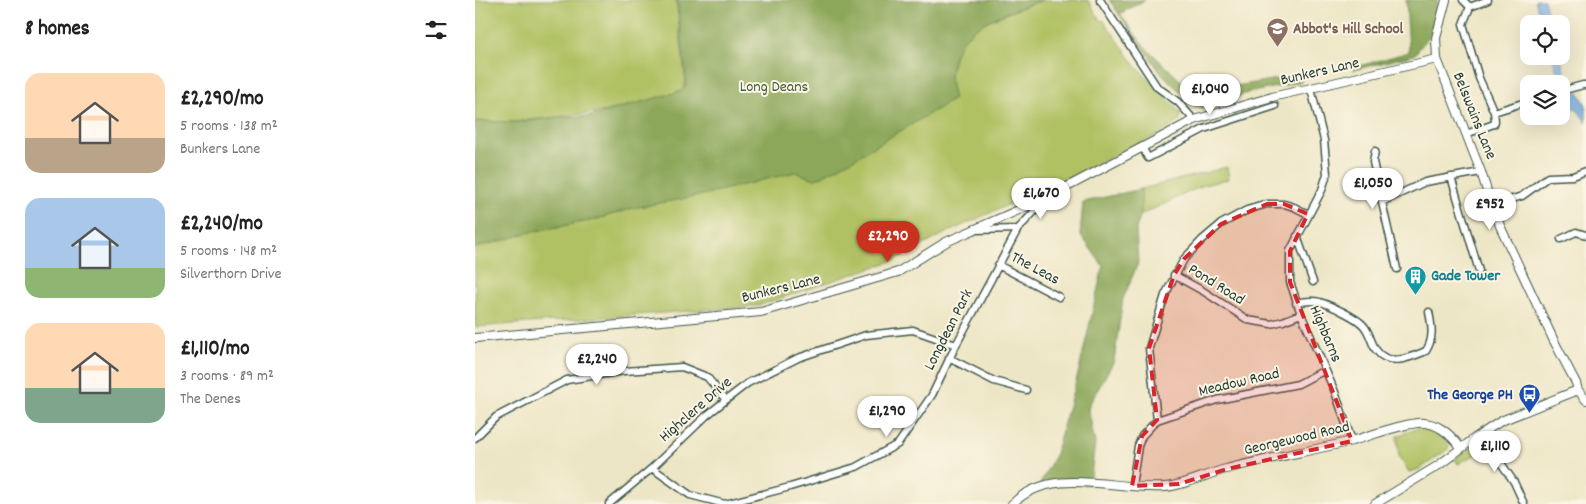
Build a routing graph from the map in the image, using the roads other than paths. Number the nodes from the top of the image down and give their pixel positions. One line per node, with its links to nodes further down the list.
1 (1100, 0): 13 (street)
2 (1446, 0): 6 (street)
3 (1463, 0): 5 (street)
4 (1488, 0): 5 (street)
5 (1470, 7): 12 (street)
6 (1437, 59): 9 (street, Bunkers Lane); 14 (street, Belswains Lane)
7 (1586, 85): 8 (street)
8 (1570, 88)
9 (1311, 89): 13 (street, Bunkers Lane); 23 (street, Highbarns)
10 (1520, 104): 12 (street)
11 (1275, 106): 15 (street)
12 (1494, 112): 14 (street)
13 (1194, 120): 15 (street, Bunkers Lane)
14 (1466, 134): 18 (street, Belswains Lane)
15 (1142, 147): 20 (street, Bunkers Lane)
16 (1375, 151): 21 (street)
17 (1586, 171): 22 (street)
18 (1481, 172): 19 (street); 22 (street, Belswains Lane)
19 (1451, 177): 21 (street); 31 (street)
20 (1048, 197): 24 (street, Longdean Park); 25 (street, Bunkers Lane)
21 (1382, 202): 30 (street)
22 (1494, 205): 43 (street, Belswains Lane)
23 (1308, 214): 27 (street, Highbarns); 32 (street)
24 (1018, 229): 25 (street); 29 (street, Longdean Park)
25 (972, 230): 38 (street, Bunkers Lane)
26 (1586, 235): 28 (street)
27 (1297, 236): 33 (street, Highbarns); 35 (street, Highbarns)
28 (1561, 239)
29 (998, 265): 34 (street, The Leas); 39 (street, Longdean Park)
30 (1397, 269)
31 (1479, 270)
32 (1174, 275): 37 (street, Pond Road); 46 (street)
33 (1313, 282)
34 (1059, 297)
35 (1296, 303): 36 (street); 37 (street, Highbarns)
36 (1429, 312)
37 (1301, 314): 41 (street, Highbarns)
38 (475, 338)
39 (956, 345): 40 (street, Longdean Park); 44 (street, Highclere Drive)
40 (949, 358): 42 (street); 51 (street, Longdean Park)
41 (1325, 370): 46 (street, Meadow Road); 49 (street, Highbarns)
42 (1026, 390)
43 (1578, 390): 45 (street, Belswains Lane); 47 (street)
44 (726, 400): 48 (street); 51 (street, Highclere Drive)
45 (1586, 400)
46 (1157, 420): 52 (street)
47 (1481, 434): 50 (street); 56 (street)
48 (475, 438)
49 (1352, 441): 50 (street, Georgewood Road); 52 (street, Georgewood Road)
50 (1461, 448): 55 (street)
51 (652, 468): 53 (street, Highclere Drive)
52 (1132, 486): 54 (street, Georgewood Road)
53 (609, 504)
54 (1012, 504)
55 (1375, 504)
56 (1525, 504)

